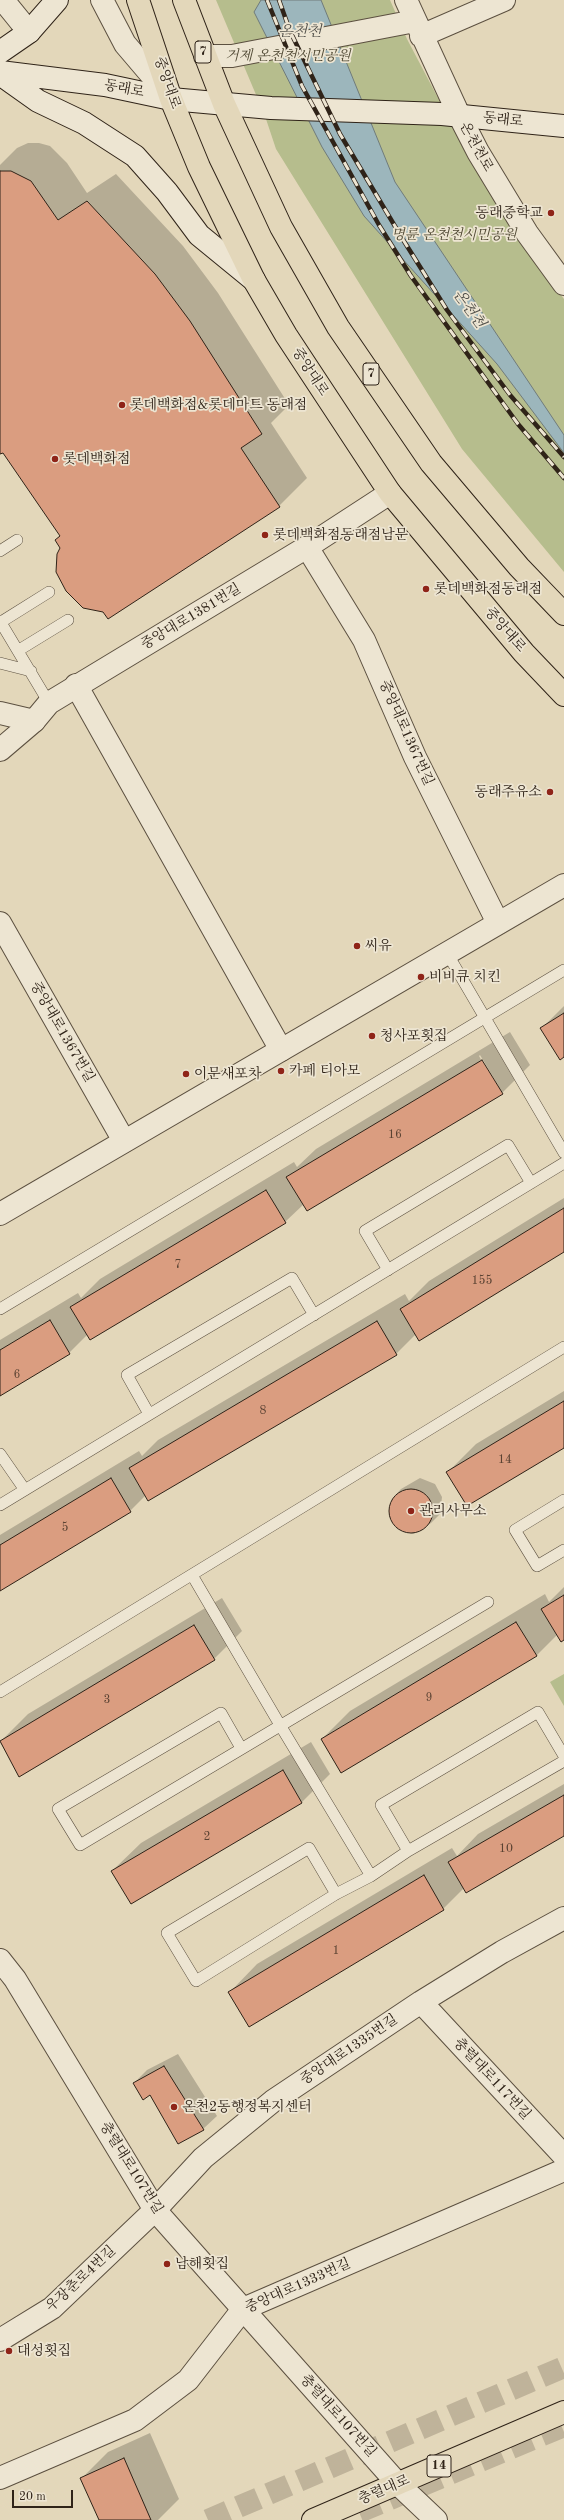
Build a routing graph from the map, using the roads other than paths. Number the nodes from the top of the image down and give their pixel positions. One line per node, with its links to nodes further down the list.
1 (3, 0): 9 (street)
2 (57, 0): 9 (street)
3 (102, 0): 13 (street)
4 (138, 0): 13 (main road, 중앙대로)
5 (184, 0): 11 (main road, 7)
6 (406, 0): 8 (street, 온천천로)
7 (504, 0): 8 (street)
8 (418, 28): 11 (street); 15 (street, 온천천로)
9 (29, 32): 10 (street)
10 (0, 52)
11 (204, 56): 14 (main road, 7)
12 (0, 73): 13 (street, 동래로); 17 (street)
13 (172, 99): 14 (street, 동래로); 17 (main road, 중앙대로)
14 (224, 104): 15 (street, 동래로); 24 (main road, 7)
15 (451, 114): 16 (street, 동래로); 18 (street, 온천천로)
16 (564, 126)
17 (254, 280): 19 (main road, 중앙대로)
18 (564, 284)
19 (390, 493): 21 (street, 중앙대로1381번길); 31 (main road, 중앙대로)
20 (17, 540): 22 (lane)
21 (307, 547): 30 (street, 중앙대로1381번길); 38 (street, 중앙대로1367번길)
22 (0, 551)
23 (48, 592): 26 (lane)
24 (564, 614)
25 (68, 620): 27 (lane)
26 (0, 621): 27 (lane)
27 (18, 650): 29 (lane)
28 (0, 663): 29 (lane)
29 (31, 671): 32 (lane)
30 (76, 686): 32 (street, 중앙대로1381번길); 42 (street)
31 (564, 695)
32 (49, 703): 34 (street, 중앙대로1381번길)
33 (0, 713): 34 (street)
34 (34, 721): 35 (street, 중앙대로1381번길)
35 (0, 750)
36 (564, 885): 38 (street)
37 (0, 923): 43 (street, 중앙대로1367번길)
38 (498, 923): 39 (street)
39 (447, 953): 41 (lane); 42 (street)
40 (564, 970): 41 (lane)
41 (486, 1018): 44 (lane); 49 (lane)
42 (281, 1050): 43 (street)
43 (124, 1141): 47 (street)
44 (564, 1153)
45 (564, 1163): 46 (lane)
46 (531, 1183): 48 (lane); 48 (lane)
47 (0, 1214)
48 (388, 1270): 50 (lane)
49 (0, 1309)
50 (314, 1315): 52 (lane); 52 (lane)
51 (564, 1347): 58 (lane)
52 (149, 1414): 54 (lane)
53 (0, 1454): 54 (lane)
54 (25, 1490): 56 (lane)
55 (564, 1500): 57 (lane)
56 (0, 1505)
57 (564, 1550)
58 (192, 1575): 60 (lane); 61 (lane)
59 (488, 1602): 61 (lane)
60 (0, 1692)
61 (280, 1725): 62 (lane); 66 (lane)
62 (241, 1748): 62 (lane)
63 (564, 1756): 65 (lane)
64 (564, 1761): 65 (lane)
65 (408, 1851): 66 (lane)
66 (371, 1876): 67 (lane)
67 (336, 1894): 67 (lane)
68 (564, 1918): 70 (street, 중앙대로1335번길)
69 (0, 1960): 73 (street, 충렬대로107번길)
70 (421, 2002): 71 (street, 충렬대로117번길); 73 (street, 중앙대로1335번길)
71 (564, 2156)
72 (564, 2170): 74 (street, 중앙대로1333번길)
73 (155, 2210): 74 (street, 충렬대로107번길); 75 (street, 우장춘로4번길)
74 (243, 2309): 77 (street, 중앙대로1333번길); 78 (street, 충렬대로107번길)
75 (0, 2340)
76 (564, 2412): 78 (main road, 충렬대로 / 14)
77 (0, 2478)
78 (398, 2484): 79 (main road, 충렬대로 / 14); 80 (street, 충렬대로107번길)
79 (313, 2520)
80 (436, 2520)

